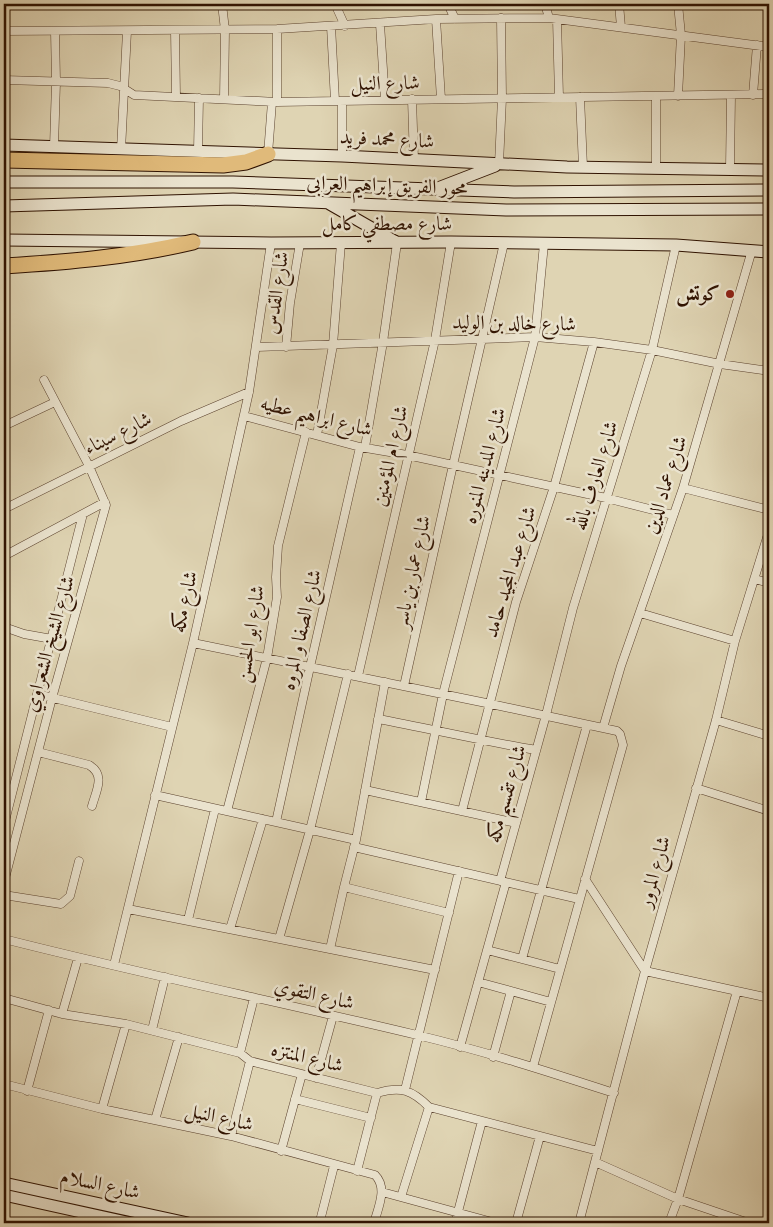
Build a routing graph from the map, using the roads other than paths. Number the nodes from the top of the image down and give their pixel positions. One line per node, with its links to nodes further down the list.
1 (12, 4): 8 (street)
2 (222, 4): 19 (street)
3 (335, 4): 15 (street)
4 (448, 4): 12 (street)
5 (545, 4): 10 (street)
6 (619, 4): 16 (street)
7 (678, 4): 23 (street)
8 (4, 5)
9 (501, 18): 10 (street); 12 (street); 38 (street)
10 (553, 18): 16 (street); 35 (street)
11 (436, 19): 12 (street); 13 (street); 39 (street)
12 (456, 19)
13 (380, 24): 15 (street); 41 (street)
14 (331, 26): 15 (street); 17 (street); 43 (street)
15 (345, 26)
16 (621, 27): 23 (street)
17 (277, 29): 19 (street); 44 (street)
18 (175, 30): 19 (street); 22 (street); 34 (street)
19 (225, 30): 40 (street)
20 (4, 31): 21 (street)
21 (55, 31): 22 (street); 27 (street)
22 (127, 31): 28 (street)
23 (681, 35): 24 (street); 33 (street)
24 (757, 45): 25 (street); 29 (street)
25 (769, 47)
26 (4, 80): 27 (street, شارع النيل)
27 (56, 82): 28 (street, شارع النيل); 46 (street)
28 (124, 90): 34 (street, شارع النيل); 47 (street)
29 (753, 94): 30 (street, شارع النيل); 31 (street, شارع النيل)
30 (769, 94)
31 (732, 95): 33 (street, شارع النيل); 56 (street)
32 (656, 96): 33 (street, شارع النيل); 36 (street, شارع النيل); 55 (street)
33 (678, 96)
34 (176, 97): 37 (street, شارع النيل)
35 (559, 97): 36 (street, شارع النيل); 38 (street, شارع النيل)
36 (580, 97): 54 (street)
37 (198, 98): 40 (street, شارع النيل); 48 (street)
38 (502, 98): 39 (street, شارع النيل); 53 (street)
39 (441, 99): 42 (street, شارع النيل)
40 (224, 100): 44 (street, شارع النيل)
41 (386, 100): 42 (street, شارع النيل); 43 (street, شارع النيل)
42 (412, 100): 52 (street)
43 (338, 101): 44 (street, شارع النيل); 50 (street)
44 (275, 102): 49 (street)
45 (4, 146): 46 (street, شارع محمد فريد)
46 (54, 147): 47 (street, شارع محمد فريد)
47 (121, 150): 48 (street, شارع محمد فريد)
48 (198, 151): 49 (street, شارع محمد فريد)
49 (268, 154): 50 (street, شارع محمد فريد); 51 (highway)
50 (342, 156): 52 (street, شارع محمد فريد)
51 (4, 160)
52 (414, 160): 53 (street, شارع محمد فريد)
53 (499, 164): 54 (street, شارع محمد فريد); 59 (street)
54 (583, 167): 55 (street, شارع محمد فريد)
55 (656, 168): 56 (street, شارع محمد فريد)
56 (730, 169): 57 (street, شارع محمد فريد)
57 (769, 170)
58 (4, 182): 59 (street, محور الفريق إبراهيم العرابى)
59 (432, 190): 60 (street, محور الفريق إبراهيم العرابى)
60 (769, 190)
61 (326, 203): 62 (street, محور الفريق إبراهيم العرابى); 63 (street, محور الفريق إبراهيم العرابى); 70 (street)
62 (4, 206)
63 (769, 209)
64 (4, 240): 65 (street, شارع مصطفي كامل)
65 (193, 242): 67 (street, شارع مصطفي كامل); 76 (highway)
66 (451, 242): 70 (street, شارع مصطفي كامل); 71 (street, شارع مصطفي كامل); 79 (street, شارع ام المؤمنين)
67 (271, 243): 68 (street, شارع مصطفي كامل); 83 (street, شارع مكه)
68 (300, 243): 69 (street, شارع مصطفي كامل); 84 (street, شارع القدس)
69 (341, 243): 70 (street, شارع مصطفي كامل); 82 (street)
70 (397, 243): 80 (street, شارع الصفا و المروه)
71 (504, 243): 72 (street, شارع مصطفي كامل); 78 (street, شارع عمار بن ياسر)
72 (544, 244): 73 (street, شارع مصطفي كامل); 77 (street, شارع المدينه المنوره)
73 (676, 246): 74 (street, شارع مصطفي كامل); 85 (street, شارع العارف بالله)
74 (752, 250): 75 (street, شارع مصطفي كامل); 86 (street, شارع عماد الدين)
75 (769, 252)
76 (4, 266)
77 (535, 337): 78 (street, شارع خالد بن الوليد); 81 (street, شارع خالد بن الوليد); 99 (street, شارع المدينه المنوره)
78 (482, 339): 79 (street, شارع خالد بن الوليد); 97 (street, شارع عمار بن ياسر)
79 (434, 340): 80 (street, شارع خالد بن الوليد); 96 (street, شارع ام المؤمنين)
80 (383, 342): 82 (street, شارع خالد بن الوليد); 95 (street, شارع الصفا و المروه)
81 (594, 342): 85 (street, شارع خالد بن الوليد); 100 (street, شارع عبد المجيد حامد)
82 (333, 345): 84 (street, شارع خالد بن الوليد); 94 (street)
83 (257, 347): 84 (street, شارع خالد بن الوليد); 89 (street, شارع مكه)
84 (286, 347)
85 (652, 350): 86 (street, شارع خالد بن الوليد); 102 (street, شارع العارف بالله)
86 (720, 364): 87 (street, شارع خالد بن الوليد); 101 (street, شارع عماد الدين)
87 (769, 371)
88 (44, 380): 90 (street)
89 (249, 392): 91 (street, شارع مكه); 98 (street, شارع سيناء)
90 (55, 402): 92 (street); 98 (street)
91 (244, 416): 93 (street, شارع ابراهيم عطيه); 116 (street, شارع مكه)
92 (4, 426)
93 (306, 432): 94 (street, شارع ابراهيم عطيه); 117 (street, شارع ابو الحسن)
94 (317, 435): 95 (street, شارع ابراهيم عطيه)
95 (362, 447): 96 (street, شارع ابراهيم عطيه); 118 (street, شارع الصفا و المروه)
96 (407, 455): 97 (street, شارع ابراهيم عطيه); 120 (street, شارع ام المؤمنين)
97 (452, 465): 99 (street, شارع ابراهيم عطيه); 122 (street, شارع عمار بن ياسر)
98 (89, 466): 103 (street); 104 (street, شارع سيناء)
99 (499, 476): 100 (street, شارع ابراهيم عطيه); 124 (street, شارع المدينه المنوره)
100 (554, 487): 102 (street, شارع ابراهيم عطيه); 126 (street, شارع عبد المجيد حامد)
101 (684, 488): 105 (street); 107 (street, شارع عماد الدين)
102 (606, 498): 107 (street, شارع ابراهيم عطيه); 127 (street, شارع العارف بالله)
103 (105, 502): 106 (street); 125 (street, شارع الشيخ الشعراوي)
104 (4, 509)
105 (769, 510)
106 (82, 514): 109 (street); 114 (street, شارع الشيخ الشعراوي)
107 (673, 515): 112 (street, شارع عماد الدين)
108 (769, 531): 110 (street, شارع المرور)
109 (4, 556)
110 (755, 579): 111 (street); 115 (street, شارع المرور)
111 (769, 583)
112 (640, 613): 115 (street); 132 (street, شارع عماد الدين)
113 (4, 628): 114 (street)
114 (52, 639): 123 (street, شارع الشيخ الشعراوي)
115 (735, 642): 129 (street, شارع المرور)
116 (193, 643): 117 (street); 131 (street, شارع مكه)
117 (267, 658): 118 (street); 145 (street, شارع ابو الحسن)
118 (310, 667): 119 (street); 150 (street, شارع الصفا و المروه)
119 (348, 674): 120 (street); 152 (street)
120 (358, 676): 121 (street)
121 (385, 682): 122 (street); 128 (street)
122 (404, 686): 124 (street)
123 (37, 694): 125 (street); 148 (street, شارع الشيخ الشعراوي)
124 (443, 694): 126 (street); 133 (street, شارع المدينه المنوره)
125 (52, 698): 131 (street); 137 (street, شارع الشيخ الشعراوي)
126 (491, 704): 127 (street); 135 (street, شارع عبد المجيد حامد)
127 (546, 715): 130 (street); 136 (street, شارع تقسيم مكه)
128 (378, 719): 133 (street); 139 (street)
129 (716, 720): 134 (street); 138 (street, شارع المرور)
130 (587, 725): 132 (street); 160 (street)
131 (172, 727): 140 (street, شارع مكه)
132 (603, 728): 157 (street)
133 (436, 729): 135 (street); 141 (street, شارع المدينه المنوره)
134 (769, 736)
135 (481, 741): 136 (street); 146 (street, شارع عبد المجيد حامد)
136 (536, 750): 151 (street, شارع تقسيم مكه)
137 (38, 752): 142 (street); 144 (street, شارع الشيخ الشعراوي)
138 (696, 788): 147 (street); 176 (street, شارع المرور)
139 (365, 790): 141 (street); 153 (street)
140 (156, 795): 143 (street); 163 (street, شارع مكه)
141 (421, 802): 146 (street)
142 (92, 806)
143 (215, 808): 145 (street); 165 (street)
144 (22, 811): 148 (street); 156 (street, شارع الشيخ الشعراوي)
145 (228, 811): 149 (street)
146 (462, 811): 151 (street)
147 (769, 811)
148 (4, 819)
149 (263, 820): 150 (street); 166 (street)
150 (276, 822): 152 (street)
151 (516, 823): 158 (street, شارع تقسيم مكه)
152 (310, 830): 153 (street); 168 (street)
153 (355, 844): 155 (street); 159 (street)
154 (79, 861): 161 (street)
155 (459, 871): 158 (street); 164 (street)
156 (4, 877)
157 (585, 879): 162 (street); 176 (street)
158 (503, 881): 160 (street); 170 (street, شارع تقسيم مكه)
159 (344, 887): 164 (street); 169 (street)
160 (542, 890): 162 (street); 172 (street)
161 (4, 895)
162 (579, 899): 174 (street)
163 (128, 909): 165 (street); 173 (street, شارع مكه)
164 (449, 913): 175 (street)
165 (188, 920): 166 (street)
166 (230, 929): 168 (street)
167 (4, 939): 171 (street, شارع التقوي)
168 (279, 939): 169 (street)
169 (330, 949): 175 (street)
170 (487, 950): 172 (street); 178 (street, شارع تقسيم مكه)
171 (78, 958): 173 (street, شارع التقوي); 186 (street)
172 (522, 959): 174 (street)
173 (114, 965): 177 (street, شارع التقوي)
174 (560, 969): 184 (street)
175 (435, 970): 190 (street)
176 (644, 971): 180 (street); 203 (street, شارع المرور)
177 (165, 977): 182 (street, شارع التقوي); 189 (street)
178 (478, 982): 179 (street); 192 (street, شارع تقسيم مكه)
179 (511, 991): 184 (street); 194 (street)
180 (737, 991): 183 (street); 221 (street)
181 (4, 998): 185 (street, شارع المنتزه)
182 (254, 998): 187 (street, شارع التقوي); 193 (street)
183 (769, 998)
184 (551, 1002): 196 (street)
185 (49, 1010): 186 (street, شارع المنتزه); 201 (street)
186 (62, 1014): 188 (street, شارع المنتزه)
187 (333, 1016): 190 (street, شارع التقوي); 198 (street)
188 (126, 1024): 189 (street, شارع المنتزه); 206 (street)
189 (152, 1030): 191 (street, شارع المنتزه)
190 (419, 1035): 192 (street, شارع التقوي); 200 (street)
191 (179, 1037): 193 (street, شارع المنتزه); 208 (street)
192 (460, 1047): 194 (street, شارع التقوي)
193 (240, 1053): 195 (street, شارع المنتزه)
194 (493, 1057): 196 (street, شارع التقوي)
195 (250, 1061): 197 (street, شارع المنتزه); 210 (street)
196 (533, 1067): 203 (street, شارع التقوي)
197 (302, 1074): 198 (street, شارع المنتزه); 204 (street)
198 (316, 1078): 202 (street, شارع المنتزه)
199 (4, 1084): 201 (street, شارع النيل)
200 (405, 1090): 202 (street, شارع المنتزه); 205 (street)
201 (27, 1091): 206 (street, شارع النيل)
202 (377, 1093): 207 (street)
203 (614, 1093): 213 (street, شارع المرور)
204 (295, 1099): 207 (street); 212 (street)
205 (429, 1107): 209 (street); 220 (street)
206 (102, 1109): 208 (street, شارع النيل)
207 (371, 1118): 216 (street)
208 (155, 1120): 210 (street, شارع النيل)
209 (482, 1121): 211 (street); 222 (street)
210 (231, 1136): 212 (street, شارع النيل)
211 (540, 1136): 213 (street); 229 (street)
212 (281, 1151): 215 (street, شارع النيل)
213 (598, 1151): 214 (street, شارع المرور)
214 (595, 1162): 221 (street); 230 (street, شارع المرور)
215 (334, 1166): 216 (street, شارع النيل); 223 (street)
216 (357, 1171): 218 (street, شارع النيل)
217 (4, 1183): 225 (street, شارع السلام)
218 (382, 1192): 220 (street); 226 (street)
219 (4, 1195): 224 (street, شارع السلام)
220 (401, 1197): 222 (street)
221 (678, 1199): 231 (street); 232 (street)
222 (458, 1213): 227 (street); 228 (street)
223 (321, 1217)
224 (131, 1223)
225 (188, 1223)
226 (374, 1223)
227 (455, 1223)
228 (496, 1223)
229 (516, 1223)
230 (579, 1223)
231 (669, 1223)
232 (749, 1223)

